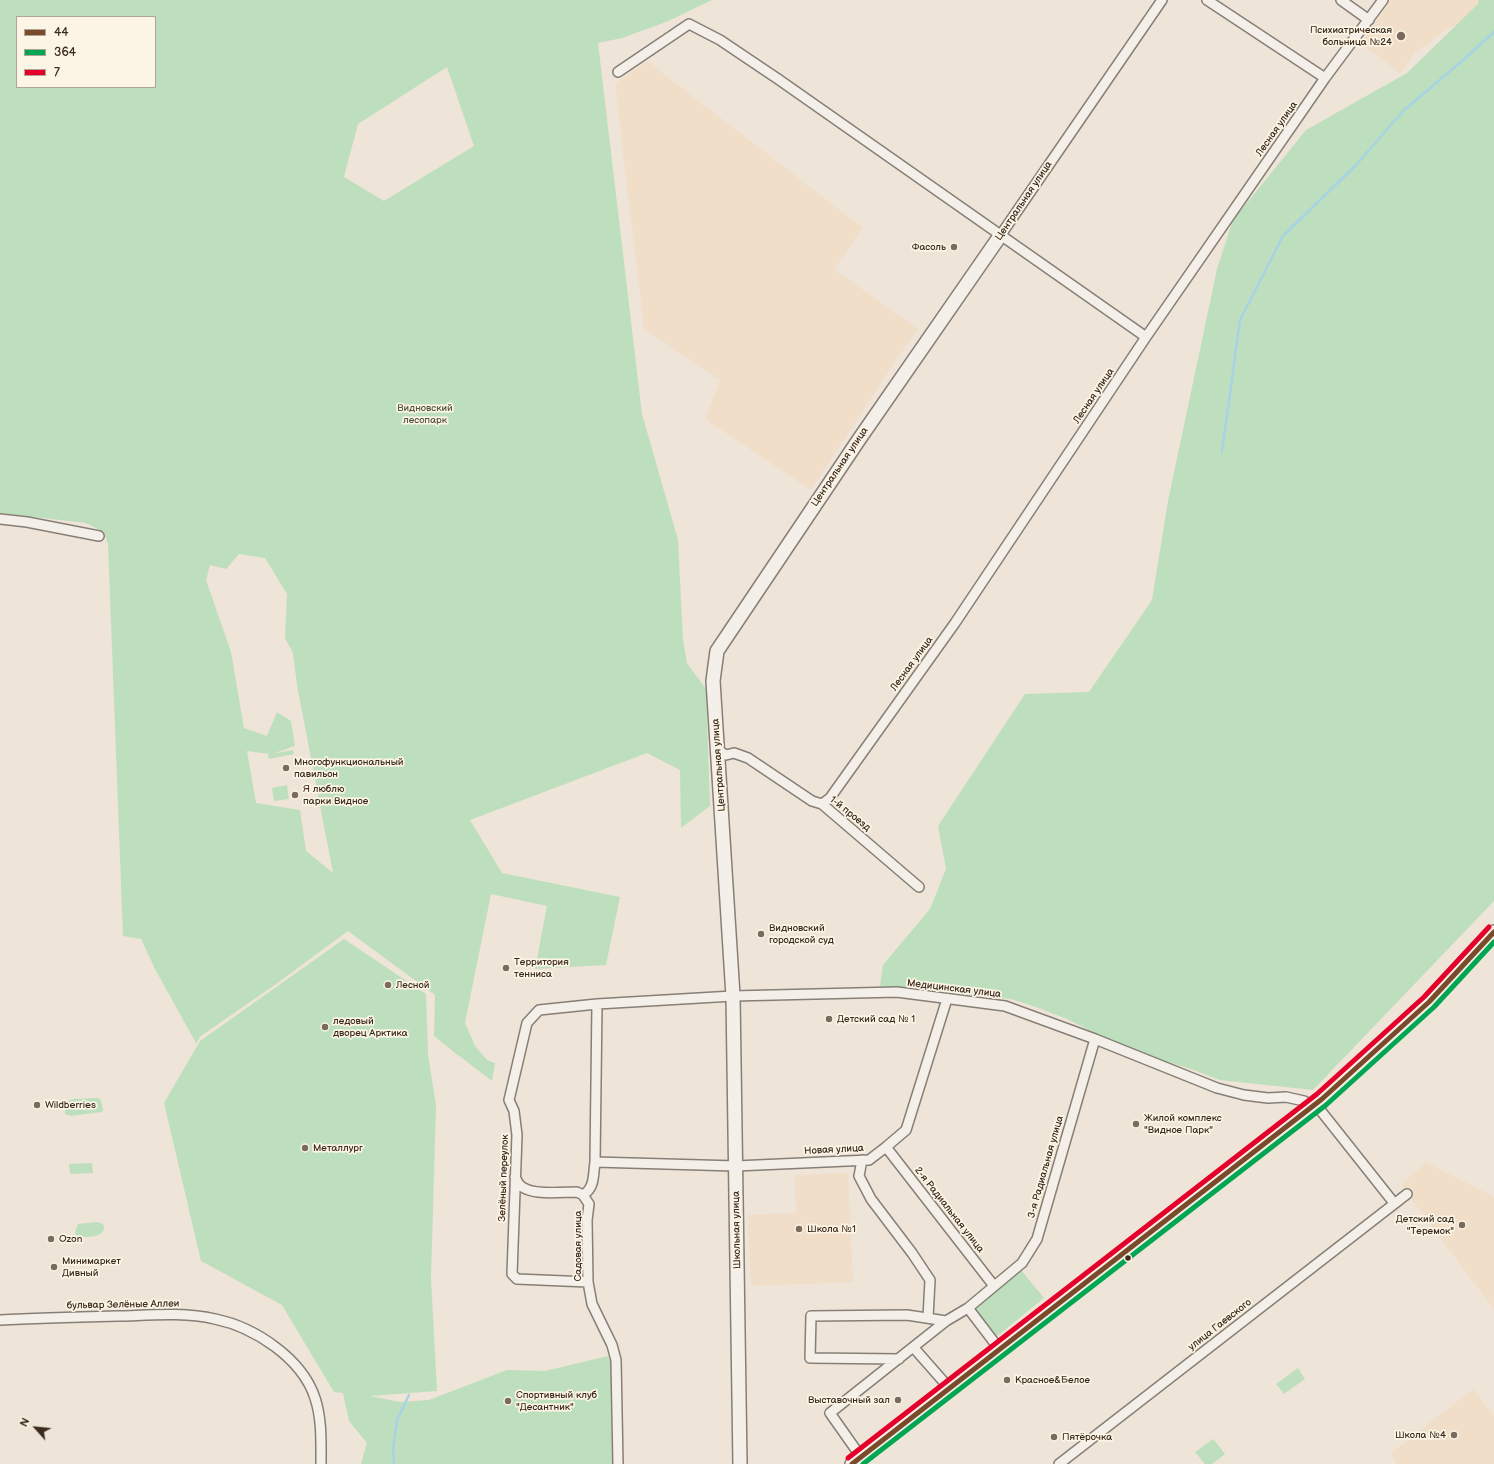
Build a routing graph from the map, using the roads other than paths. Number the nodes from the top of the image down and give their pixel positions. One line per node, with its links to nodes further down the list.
1 (1162, 0): 8 (street, Центральная улица)
2 (1207, 0): 7 (street)
3 (1341, 0): 5 (street)
4 (1383, 0): 5 (street, Лесная улица)
5 (1369, 20): 7 (street, Лесная улица)
6 (618, 72): 8 (street)
7 (1325, 78): 9 (street, Лесная улица)
8 (1000, 236): 9 (street); 12 (street, Центральная улица)
9 (1146, 337): 13 (street, Лесная улица)
10 (0, 520): 11 (street)
11 (99, 536)
12 (718, 750): 13 (street, 1-й проезд); 16 (street, Центральная улица)
13 (822, 804): 14 (street, 1-й проезд)
14 (918, 886)
15 (1494, 932): 21 (street)
16 (733, 996): 17 (street, Медицинская улица); 18 (street, Медицинская улица); 25 (street, Школьная улица)
17 (947, 999): 20 (street, Медицинская улица); 22 (street, Новая улица)
18 (597, 1004): 19 (street, Медицинская улица); 24 (street)
19 (539, 1010): 26 (street, Зелёный переулок)
20 (1095, 1039): 21 (street, Медицинская улица); 31 (street, 3-я Радиальная улица)
21 (1314, 1106): 29 (street); 37 (street)
22 (886, 1147): 23 (street, Новая улица); 31 (street, 2-я Радиальная улица)
23 (862, 1160): 25 (street, Новая улица); 33 (street)
24 (595, 1162): 25 (street, Новая улица); 28 (street)
25 (736, 1166): 43 (street, Школьная улица)
26 (515, 1178): 28 (street); 30 (street, Зелёный переулок)
27 (1407, 1194): 29 (street, улица Гаевского)
28 (583, 1195): 30 (street, Садовая улица)
29 (1394, 1203): 44 (street, улица Гаевского)
30 (588, 1282): 42 (street, Садовая улица)
31 (994, 1286): 32 (street, 3-я Радиальная улица)
32 (968, 1308): 35 (street, 3-я Радиальная улица); 37 (street)
33 (928, 1318): 35 (street); 38 (street)
34 (0, 1320): 41 (street, бульвар Зелёные Аллеи)
35 (946, 1321): 36 (street, 3-я Радиальная улица)
36 (914, 1348): 38 (street, 3-я Радиальная улица); 39 (street)
37 (1000, 1350): 39 (street)
38 (899, 1359): 40 (street, 3-я Радиальная улица)
39 (950, 1389): 40 (street)
40 (856, 1460)
41 (321, 1464)
42 (618, 1464)
43 (740, 1464)
44 (1059, 1464)

